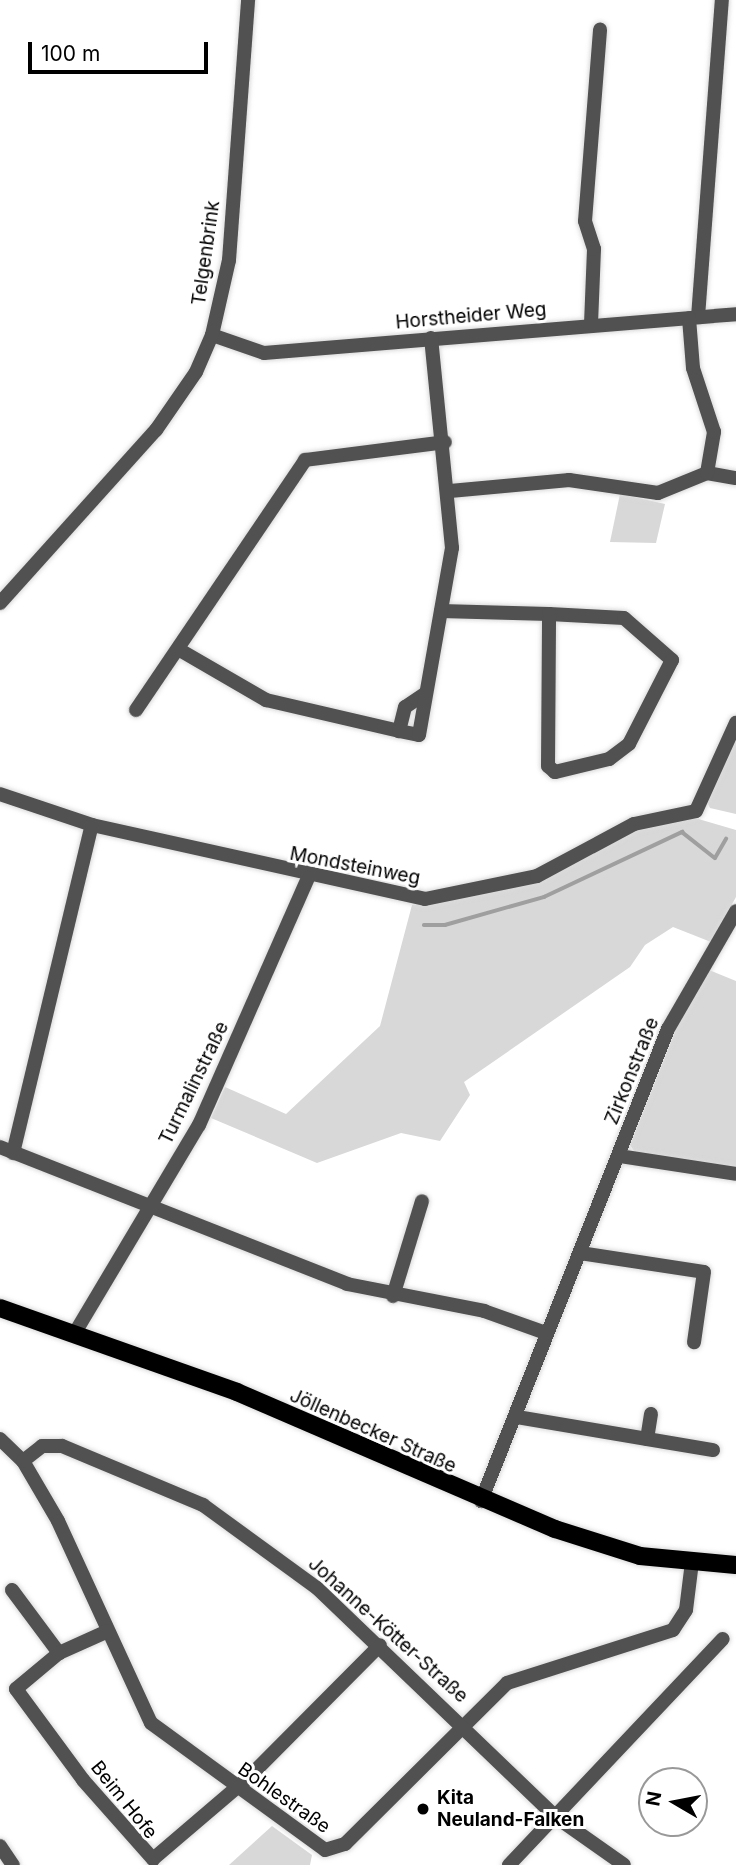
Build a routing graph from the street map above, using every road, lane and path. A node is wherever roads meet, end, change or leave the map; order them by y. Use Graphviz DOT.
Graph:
graph roads {
  1 [pos="248,0"];
  2 [pos="722,0"];
  3 [pos="600,30"];
  4 [pos="736,314"];
  5 [pos="693,317"];
  6 [pos="591,324"];
  7 [pos="212,335"];
  8 [pos="431,338"];
  9 [pos="445,442"];
  10 [pos="707,473"];
  11 [pos="736,478"];
  12 [pos="450,491"];
  13 [pos="0,603"];
  14 [pos="441,611"];
  15 [pos="549,614"];
  16 [pos="178,649"];
  17 [pos="426,693"];
  18 [pos="136,710"];
  19 [pos="736,723"];
  20 [pos="399,731"];
  21 [pos="0,794"];
  22 [pos="92,825"];
  23 [pos="308,878"];
  24 [pos="736,911"];
  25 [pos="7,1150"];
  26 [pos="619,1156"];
  27 [pos="736,1174"];
  28 [pos="422,1201"];
  29 [pos="148,1205"];
  30 [pos="580,1253"];
  31 [pos="393,1296"];
  32 [pos="0,1308"];
  33 [pos="76,1331"];
  34 [pos="546,1333"];
  35 [pos="694,1342"];
  36 [pos="651,1414"];
  37 [pos="516,1417"];
  38 [pos="0,1439"];
  39 [pos="647,1439"];
  40 [pos="713,1450"];
  41 [pos="23,1461"];
  42 [pos="481,1501"];
  43 [pos="692,1562"];
  44 [pos="736,1564"];
  45 [pos="12,1590"];
  46 [pos="108,1631"];
  47 [pos="723,1639"];
  48 [pos="380,1645"];
  49 [pos="59,1653"];
  50 [pos="461,1722"];
  51 [pos="236,1787"];
  52 [pos="556,1817"];
  53 [pos="0,1846"];
  54 [pos="13,1865"];
  55 [pos="509,1865"];
  56 [pos="624,1865"];
  1 -- 7 [label="street, Telgenbrink"];
  2 -- 5 [label="street"];
  3 -- 6 [label="street"];
  4 -- 5 [label="street, Horstheider Weg"];
  5 -- 6 [label="street, Horstheider Weg"];
  5 -- 10 [label="street"];
  6 -- 8 [label="street, Horstheider Weg"];
  7 -- 8 [label="street, Horstheider Weg"];
  7 -- 13 [label="street, Telgenbrink"];
  8 -- 9 [label="street"];
  9 -- 12 [label="street"];
  9 -- 16 [label="street"];
  10 -- 11 [label="street"];
  10 -- 12 [label="street"];
  12 -- 14 [label="street"];
  14 -- 15 [label="street"];
  14 -- 17 [label="street"];
  15 -- 15 [label="street"];
  16 -- 18 [label="street"];
  16 -- 20 [label="street"];
  17 -- 20 [label="street"];
  17 -- 20 [label="street"];
  19 -- 23 [label="street, Mondsteinweg"];
  21 -- 22 [label="street, Mondsteinweg"];
  22 -- 23 [label="street, Mondsteinweg"];
  22 -- 25 [label="street"];
  23 -- 29 [label="street, Turmalinstraße"];
  24 -- 26 [label="street, Zirkonstraße"];
  25 -- 29 [label="street"];
  26 -- 27 [label="street"];
  26 -- 30 [label="street, Zirkonstraße"];
  28 -- 31 [label="street"];
  29 -- 31 [label="street"];
  29 -- 33 [label="street, Turmalinstraße"];
  30 -- 34 [label="street, Zirkonstraße"];
  30 -- 35 [label="street"];
  31 -- 34 [label="street"];
  32 -- 33 [label="main road, Jöllenbecker Straße"];
  33 -- 42 [label="main road, Jöllenbecker Straße"];
  34 -- 37 [label="street, Zirkonstraße"];
  36 -- 39 [label="street"];
  37 -- 39 [label="street"];
  37 -- 42 [label="street, Zirkonstraße"];
  38 -- 41 [label="street, Bohlestraße"];
  39 -- 40 [label="street"];
  41 -- 46 [label="street, Bohlestraße"];
  41 -- 48 [label="street, Johanne-Kötter-Straße"];
  42 -- 43 [label="main road, Jöllenbecker Straße"];
  43 -- 44 [label="main road, Jöllenbecker Straße"];
  43 -- 50 [label="street, Bohlestraße"];
  45 -- 49 [label="street"];
  46 -- 49 [label="street, Beim Hofe"];
  46 -- 51 [label="street, Bohlestraße"];
  47 -- 52 [label="street"];
  48 -- 50 [label="street, Johanne-Kötter-Straße"];
  48 -- 51 [label="street, Beim Hofe"];
  49 -- 51 [label="street, Beim Hofe"];
  50 -- 51 [label="street, Bohlestraße"];
  50 -- 52 [label="street, Johanne-Kötter-Straße"];
  52 -- 55 [label="street"];
  52 -- 56 [label="street, Johanne-Kötter-Straße"];
  53 -- 54 [label="street"];
}
